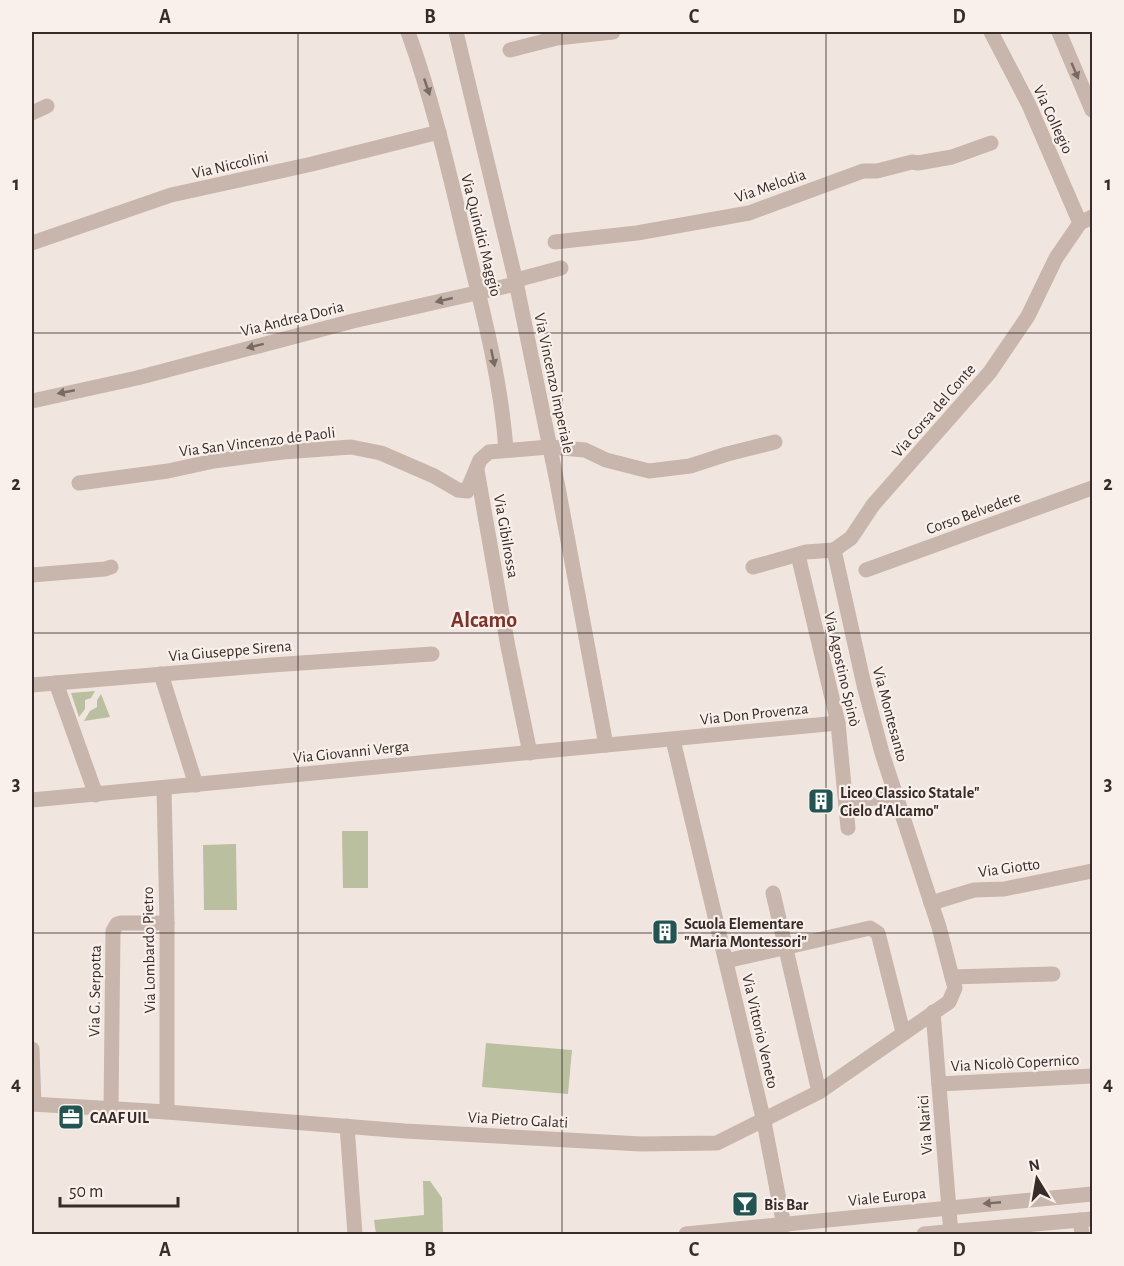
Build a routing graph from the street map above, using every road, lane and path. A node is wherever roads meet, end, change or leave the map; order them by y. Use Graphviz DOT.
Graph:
graph roads {
  1 [pos="408,32"];
  2 [pos="456,32"];
  3 [pos="613,32"];
  4 [pos="991,32"];
  5 [pos="1059,32"];
  6 [pos="563,35"];
  7 [pos="510,50"];
  8 [pos="47,106"];
  9 [pos="1092,110"];
  10 [pos="32,113"];
  11 [pos="439,132"];
  12 [pos="991,143"];
  13 [pos="1086,220"];
  14 [pos="555,242"];
  15 [pos="32,243"];
  16 [pos="561,268"];
  17 [pos="516,282"];
  18 [pos="478,292"];
  19 [pos="32,400"];
  20 [pos="775,442"];
  21 [pos="549,447"];
  22 [pos="506,450"];
  23 [pos="477,467"];
  24 [pos="79,483"];
  25 [pos="1092,488"];
  26 [pos="834,550"];
  27 [pos="798,555"];
  28 [pos="111,567"];
  29 [pos="753,567"];
  30 [pos="866,570"];
  31 [pos="32,575"];
  32 [pos="432,654"];
  33 [pos="161,674"];
  34 [pos="57,683"];
  35 [pos="32,685"];
  36 [pos="838,723"];
  37 [pos="674,740"];
  38 [pos="606,745"];
  39 [pos="530,753"];
  40 [pos="196,785"];
  41 [pos="164,788"];
  42 [pos="96,795"];
  43 [pos="895,796"];
  44 [pos="32,800"];
  45 [pos="846,801"];
  46 [pos="848,828"];
  47 [pos="1092,871"];
  48 [pos="773,893"];
  49 [pos="931,903"];
  50 [pos="167,923"];
  51 [pos="787,948"];
  52 [pos="726,961"];
  53 [pos="1053,974"];
  54 [pos="953,983"];
  55 [pos="933,1012"];
  56 [pos="903,1032"];
  57 [pos="32,1049"];
  58 [pos="1092,1076"];
  59 [pos="939,1084"];
  60 [pos="819,1092"];
  61 [pos="33,1104"];
  62 [pos="111,1109"];
  63 [pos="167,1112"];
  64 [pos="764,1122"];
  65 [pos="347,1126"];
  66 [pos="1092,1194"];
  67 [pos="948,1207"];
  68 [pos="1085,1224"];
  69 [pos="784,1226"];
  70 [pos="951,1233"];
  71 [pos="355,1234"];
  72 [pos="686,1234"];
  73 [pos="924,1234"];
  1 -- 11 [label="street, Via Quindici Maggio, one-way"];
  2 -- 17 [label="street, Via Vincenzo Imperiale"];
  3 -- 6 [label="street"];
  4 -- 13 [label="street, Via Collegio"];
  5 -- 9 [label="street, one-way"];
  6 -- 7 [label="street"];
  8 -- 10 [label="street"];
  11 -- 15 [label="street, Via Niccolini"];
  11 -- 18 [label="street, Via Quindici Maggio"];
  12 -- 14 [label="street, Via Melodia"];
  13 -- 26 [label="street, Via Corsa del Conte"];
  16 -- 17 [label="street, Via Andrea Doria"];
  17 -- 18 [label="street, Via Andrea Doria"];
  17 -- 21 [label="street, Via Vincenzo Imperiale"];
  18 -- 19 [label="street, Via Andrea Doria, one-way"];
  18 -- 22 [label="street, Via Quindici Maggio, one-way"];
  20 -- 21 [label="street"];
  21 -- 22 [label="street"];
  21 -- 38 [label="street, Via Vincenzo Imperiale"];
  22 -- 23 [label="street"];
  23 -- 24 [label="street, Via San Vincenzo de Paoli"];
  23 -- 39 [label="street, Via Gibilrossa"];
  25 -- 30 [label="street, Corso Belvedere"];
  26 -- 27 [label="street"];
  26 -- 43 [label="street, Via Montesanto"];
  27 -- 29 [label="street"];
  27 -- 36 [label="street, Via Agostino Spinò"];
  28 -- 31 [label="street"];
  32 -- 33 [label="street, Via Giuseppe Sirena"];
  33 -- 34 [label="street, Via Giuseppe Sirena"];
  33 -- 40 [label="street"];
  34 -- 35 [label="street, Via Giuseppe Sirena"];
  34 -- 42 [label="street"];
  36 -- 37 [label="street, Via Don Provenza"];
  36 -- 45 [label="street, Via Agostino Spinò"];
  37 -- 38 [label="street, Via Giovanni Verga"];
  37 -- 52 [label="street, Via Vittorio Veneto"];
  38 -- 39 [label="street, Via Giovanni Verga"];
  39 -- 40 [label="street, Via Giovanni Verga"];
  40 -- 41 [label="street, Via Giovanni Verga"];
  41 -- 42 [label="street, Via Giovanni Verga"];
  41 -- 50 [label="street, Via Lombardo Pietro"];
  42 -- 44 [label="street, Via Giovanni Verga"];
  43 -- 45 [label="street"];
  43 -- 49 [label="street, Via Montesanto"];
  45 -- 46 [label="street, Via Agostino Spinò"];
  47 -- 49 [label="street, Via Giotto"];
  48 -- 51 [label="street"];
  49 -- 54 [label="street, Via Montesanto"];
  50 -- 62 [label="street, Via G. Serpotta"];
  50 -- 63 [label="street, Via Lombardo Pietro"];
  51 -- 52 [label="street"];
  51 -- 56 [label="street"];
  51 -- 60 [label="street"];
  52 -- 64 [label="street, Via Vittorio Veneto"];
  53 -- 54 [label="street"];
  54 -- 55 [label="street, Via Pietro Galati"];
  55 -- 56 [label="street, Via Pietro Galati"];
  55 -- 59 [label="street, Via Narici"];
  56 -- 60 [label="street, Via Pietro Galati"];
  57 -- 61 [label="street"];
  58 -- 59 [label="street, Via Nicolò Copernico"];
  59 -- 67 [label="street, Via Narici"];
  60 -- 64 [label="street, Via Pietro Galati"];
  61 -- 62 [label="street, Via Pietro Galati"];
  62 -- 63 [label="street, Via Pietro Galati"];
  63 -- 65 [label="street, Via Pietro Galati"];
  64 -- 65 [label="street, Via Pietro Galati"];
  64 -- 69 [label="street, Via Vittorio Veneto"];
  65 -- 71 [label="street"];
  66 -- 67 [label="street, Viale Europa, one-way"];
  67 -- 69 [label="street, Viale Europa"];
  67 -- 70 [label="street, Via Narici"];
  68 -- 70 [label="street"];
  69 -- 72 [label="street, Viale Europa"];
  70 -- 73 [label="street"];
}
